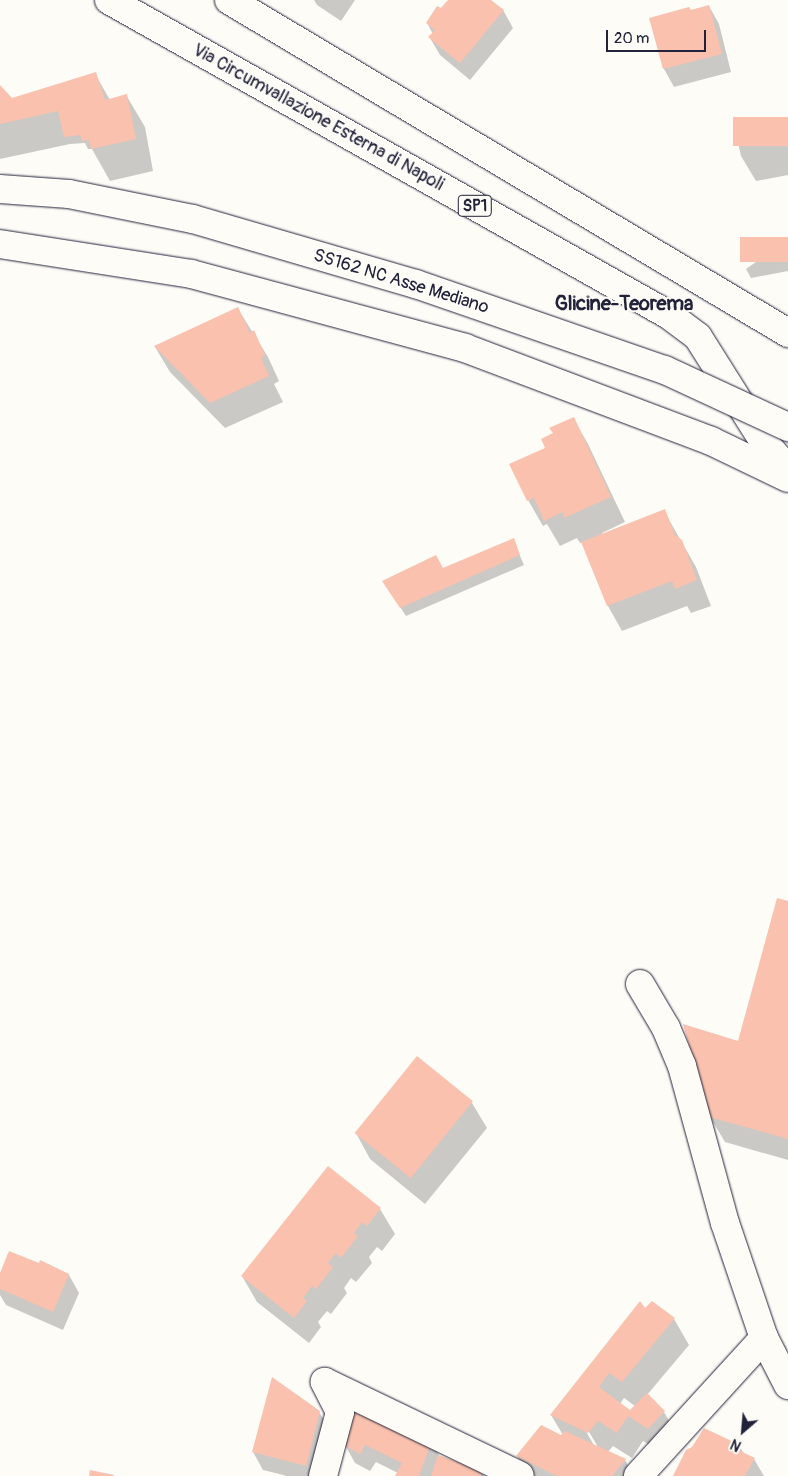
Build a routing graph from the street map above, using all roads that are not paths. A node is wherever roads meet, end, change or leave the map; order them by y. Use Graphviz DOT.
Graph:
graph roads {
  1 [pos="109,0"];
  2 [pos="229,0"];
  3 [pos="0,189"];
  4 [pos="0,244"];
  5 [pos="788,333"];
  6 [pos="788,427"];
  7 [pos="788,470"];
  8 [pos="788,478"];
  9 [pos="640,984"];
  10 [pos="764,1338"];
  11 [pos="788,1385"];
  12 [pos="323,1476"];
  13 [pos="520,1476"];
  14 [pos="638,1476"];
  1 -- 7 [label="main road, Via Circumvallazione Esterna di Napoli / SP1"];
  2 -- 5 [label="main road"];
  3 -- 6 [label="main road, SS162 NC Asse Mediano, bridge"];
  4 -- 8 [label="main road"];
  9 -- 10 [label="main road"];
  10 -- 11 [label="main road"];
  10 -- 14 [label="main road"];
  12 -- 13 [label="main road"];
}
